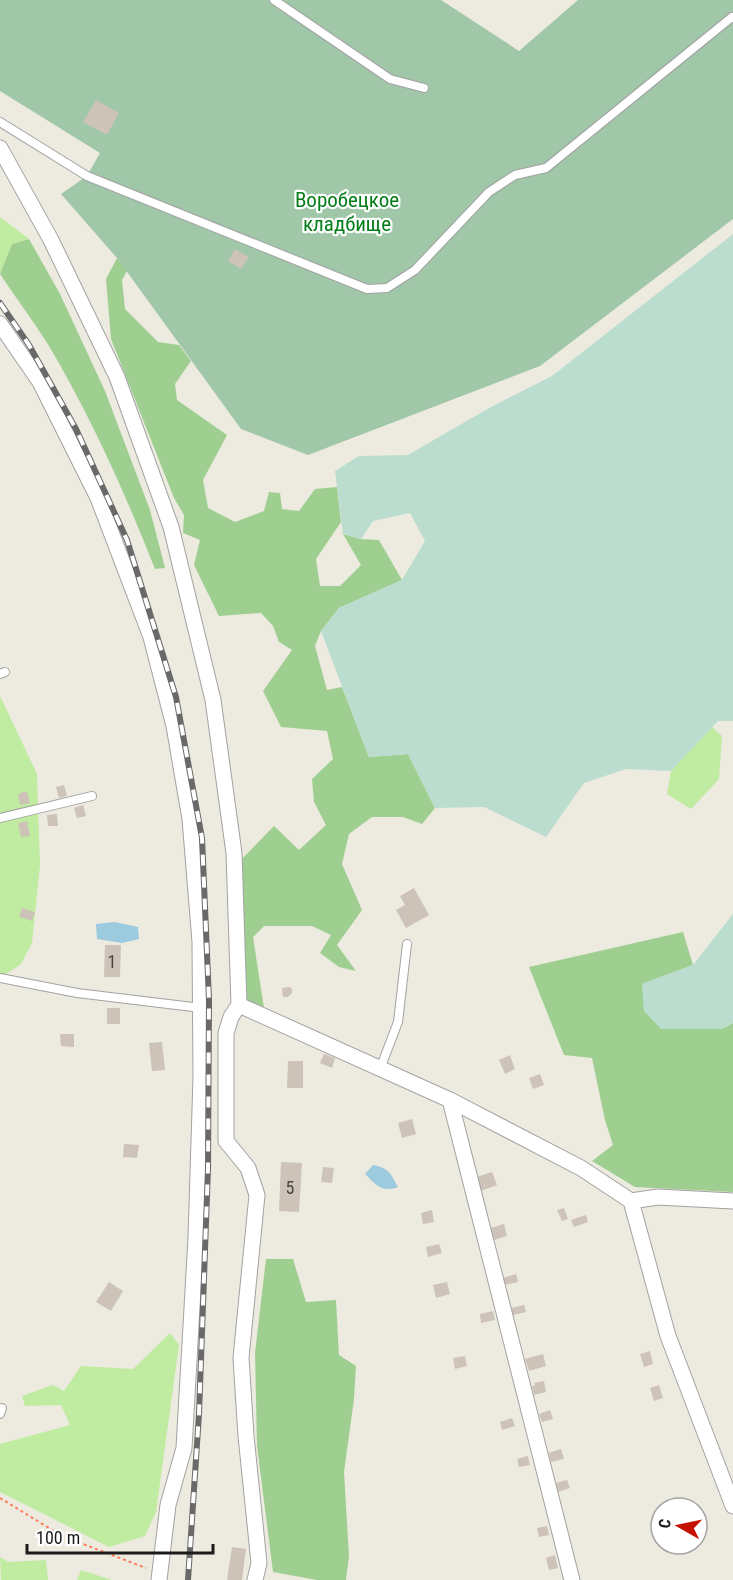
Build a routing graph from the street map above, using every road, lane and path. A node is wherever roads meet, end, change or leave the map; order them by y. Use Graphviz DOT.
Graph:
graph roads {
  1 [pos="274,0"];
  2 [pos="733,18"];
  3 [pos="424,88"];
  4 [pos="0,122"];
  5 [pos="0,148"];
  6 [pos="0,324"];
  7 [pos="93,796"];
  8 [pos="0,818"];
  9 [pos="407,944"];
  10 [pos="0,978"];
  11 [pos="239,1005"];
  12 [pos="193,1007"];
  13 [pos="380,1069"];
  14 [pos="450,1100"];
  15 [pos="631,1201"];
  16 [pos="733,1201"];
  17 [pos="0,1498"];
  18 [pos="733,1506"];
  19 [pos="160,1577"];
  20 [pos="255,1580"];
  21 [pos="572,1580"];
  1 -- 3 [label="lane"];
  2 -- 4 [label="lane"];
  5 -- 11 [label="street"];
  6 -- 19 [label="street"];
  7 -- 8 [label="lane"];
  9 -- 13 [label="lane"];
  10 -- 12 [label="lane"];
  11 -- 13 [label="street"];
  11 -- 20 [label="street"];
  13 -- 14 [label="street"];
  14 -- 15 [label="street"];
  14 -- 21 [label="street"];
  15 -- 16 [label="street"];
  15 -- 18 [label="street"];
  17 -- 19 [label="path"];
}
